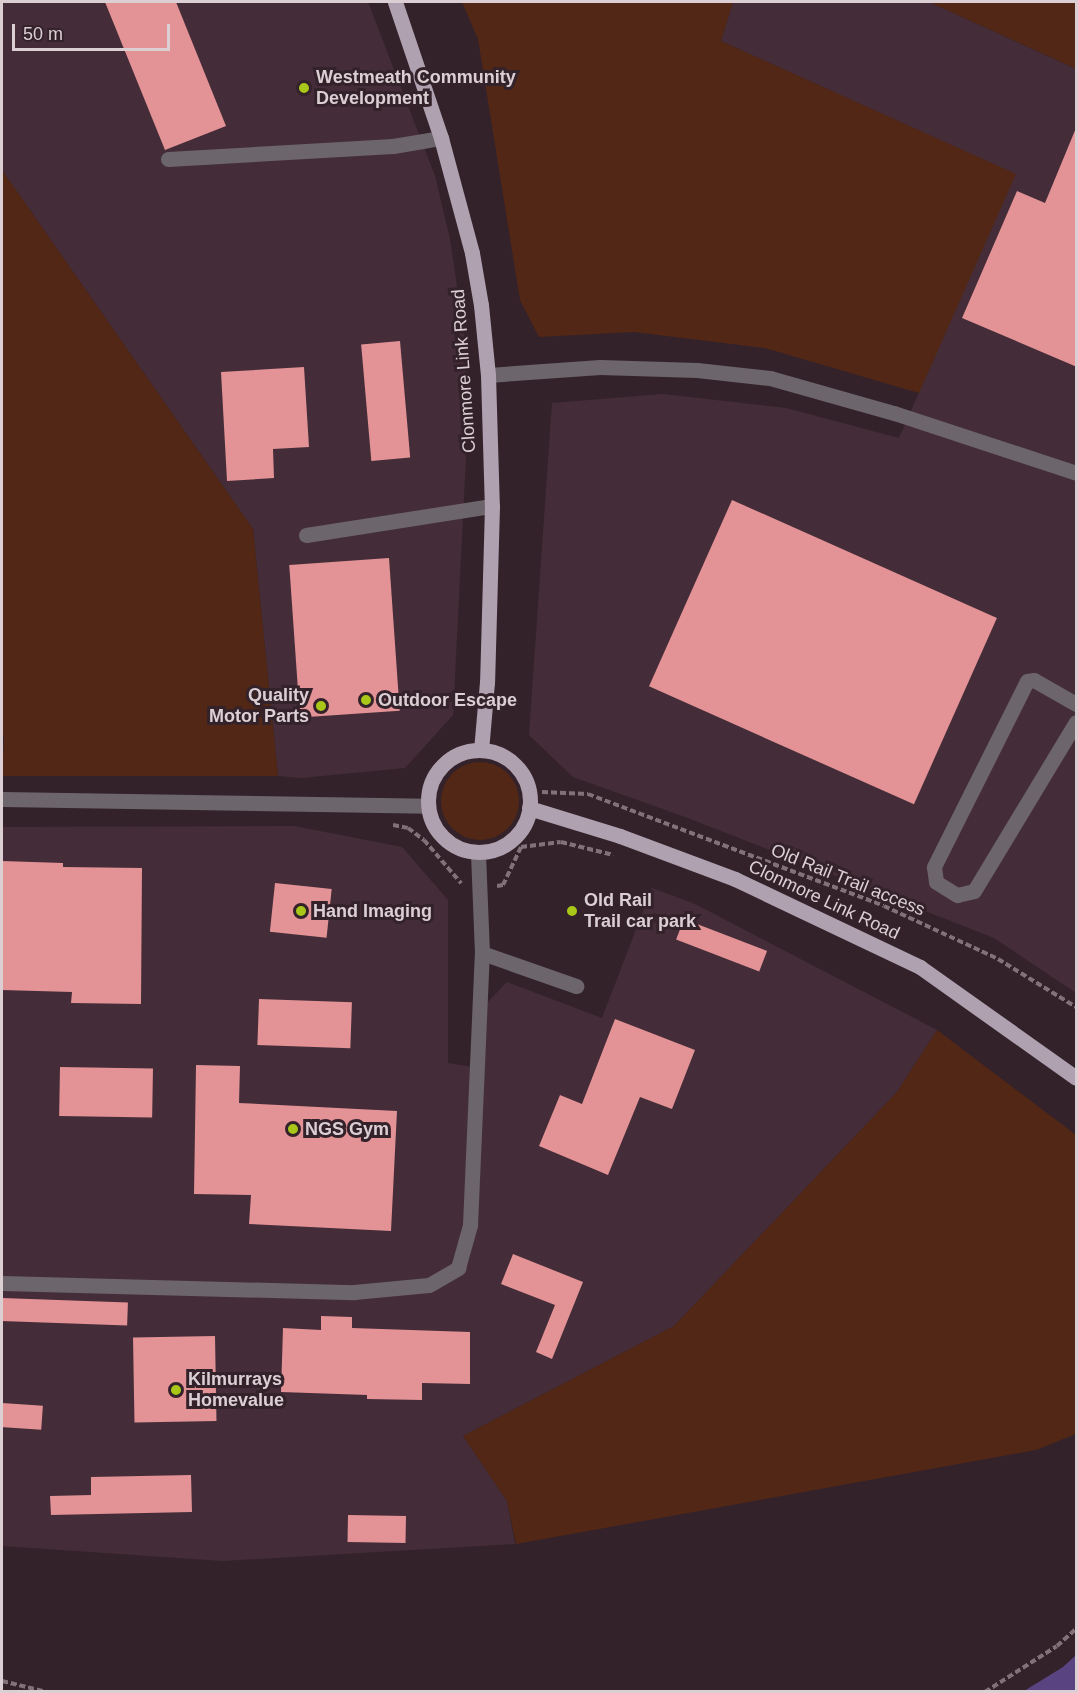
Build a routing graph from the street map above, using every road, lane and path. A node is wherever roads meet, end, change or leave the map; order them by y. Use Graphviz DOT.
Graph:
graph roads {
  1 [pos="394,2"];
  2 [pos="441,138"];
  3 [pos="168,159"];
  4 [pos="488,375"];
  5 [pos="1077,473"];
  6 [pos="492,506"];
  7 [pos="306,535"];
  8 [pos="1077,704"];
  9 [pos="1077,722"];
  10 [pos="481,750"];
  11 [pos="529,792"];
  12 [pos="2,799"];
  13 [pos="428,806"];
  14 [pos="530,808"];
  15 [pos="561,842"];
  16 [pos="478,852"];
  17 [pos="616,855"];
  18 [pos="482,953"];
  19 [pos="576,986"];
  20 [pos="1077,1007"];
  21 [pos="1077,1078"];
  22 [pos="2,1283"];
  23 [pos="1077,1629"];
  24 [pos="2,1681"];
  25 [pos="47,1692"];
  26 [pos="985,1692"];
  1 -- 2 [label="main road, Clonmore Link Road"];
  2 -- 3 [label="street"];
  2 -- 4 [label="main road, Clonmore Link Road"];
  4 -- 5 [label="street"];
  4 -- 6 [label="main road, Clonmore Link Road"];
  6 -- 7 [label="street"];
  6 -- 10 [label="main road, Clonmore Link Road"];
  8 -- 9 [label="street"];
  10 -- 11 [label="main road"];
  10 -- 13 [label="main road"];
  11 -- 14 [label="main road"];
  11 -- 20 [label="path, Old Rail Trail access"];
  12 -- 13 [label="street"];
  13 -- 16 [label="main road"];
  14 -- 16 [label="main road"];
  14 -- 21 [label="main road, Clonmore Link Road"];
  15 -- 17 [label="path"];
  16 -- 18 [label="street"];
  18 -- 19 [label="street"];
  18 -- 22 [label="street"];
  23 -- 26 [label="path"];
  24 -- 25 [label="path"];
}
